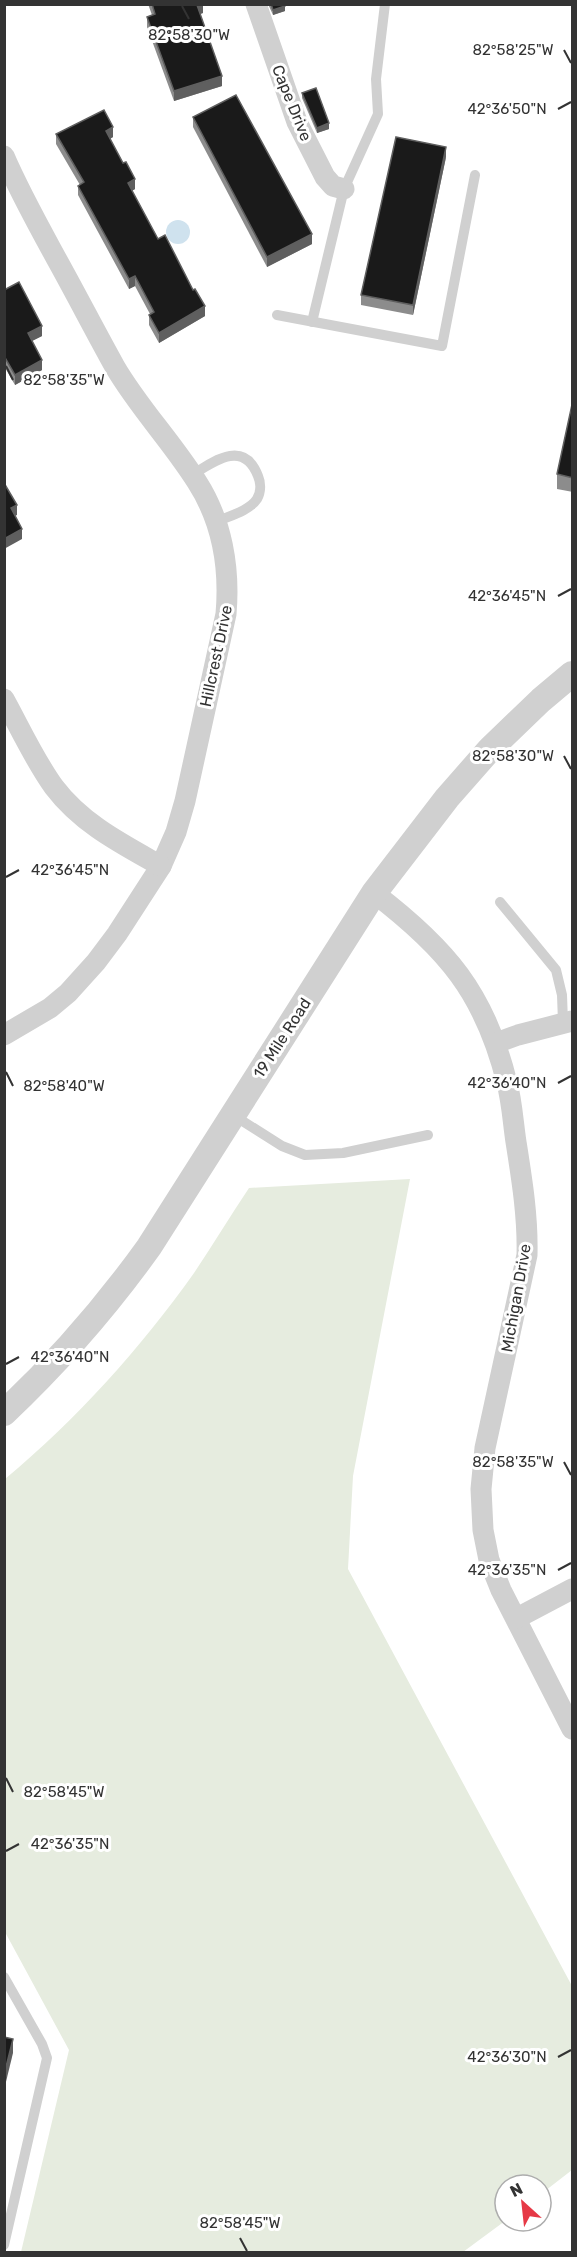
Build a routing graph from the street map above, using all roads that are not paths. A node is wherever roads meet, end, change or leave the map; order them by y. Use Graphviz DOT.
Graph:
graph roads {
  1 [pos="256,4"];
  2 [pos="385,4"];
  3 [pos="4,156"];
  4 [pos="475,175"];
  5 [pos="344,189"];
  6 [pos="277,315"];
  7 [pos="312,322"];
  8 [pos="192,475"];
  9 [pos="216,522"];
  10 [pos="573,674"];
  11 [pos="4,699"];
  12 [pos="161,866"];
  13 [pos="374,893"];
  14 [pos="500,902"];
  15 [pos="568,1021"];
  16 [pos="4,1035"];
  17 [pos="496,1043"];
  18 [pos="233,1115"];
  19 [pos="428,1135"];
  20 [pos="4,1413"];
  21 [pos="573,1588"];
  22 [pos="517,1618"];
  23 [pos="573,1729"];
  24 [pos="4,1977"];
  25 [pos="4,2245"];
  1 -- 5 [label="street, Cape Drive"];
  2 -- 5 [label="lane"];
  3 -- 8 [label="street, Hillcrest Drive"];
  4 -- 7 [label="lane"];
  5 -- 7 [label="lane"];
  6 -- 7 [label="lane"];
  8 -- 9 [label="street, Hillcrest Drive"];
  8 -- 9 [label="lane"];
  9 -- 12 [label="street, Hillcrest Drive"];
  10 -- 13 [label="street, 19 Mile Road"];
  11 -- 12 [label="street"];
  12 -- 16 [label="street, Hillcrest Drive"];
  13 -- 17 [label="street, Michigan Drive"];
  13 -- 18 [label="street, 19 Mile Road"];
  14 -- 15 [label="lane"];
  15 -- 17 [label="street"];
  17 -- 22 [label="street, Michigan Drive"];
  18 -- 19 [label="lane"];
  18 -- 20 [label="street, 19 Mile Road"];
  21 -- 22 [label="street"];
  22 -- 23 [label="street, Michigan Drive"];
  24 -- 25 [label="lane"];
}
